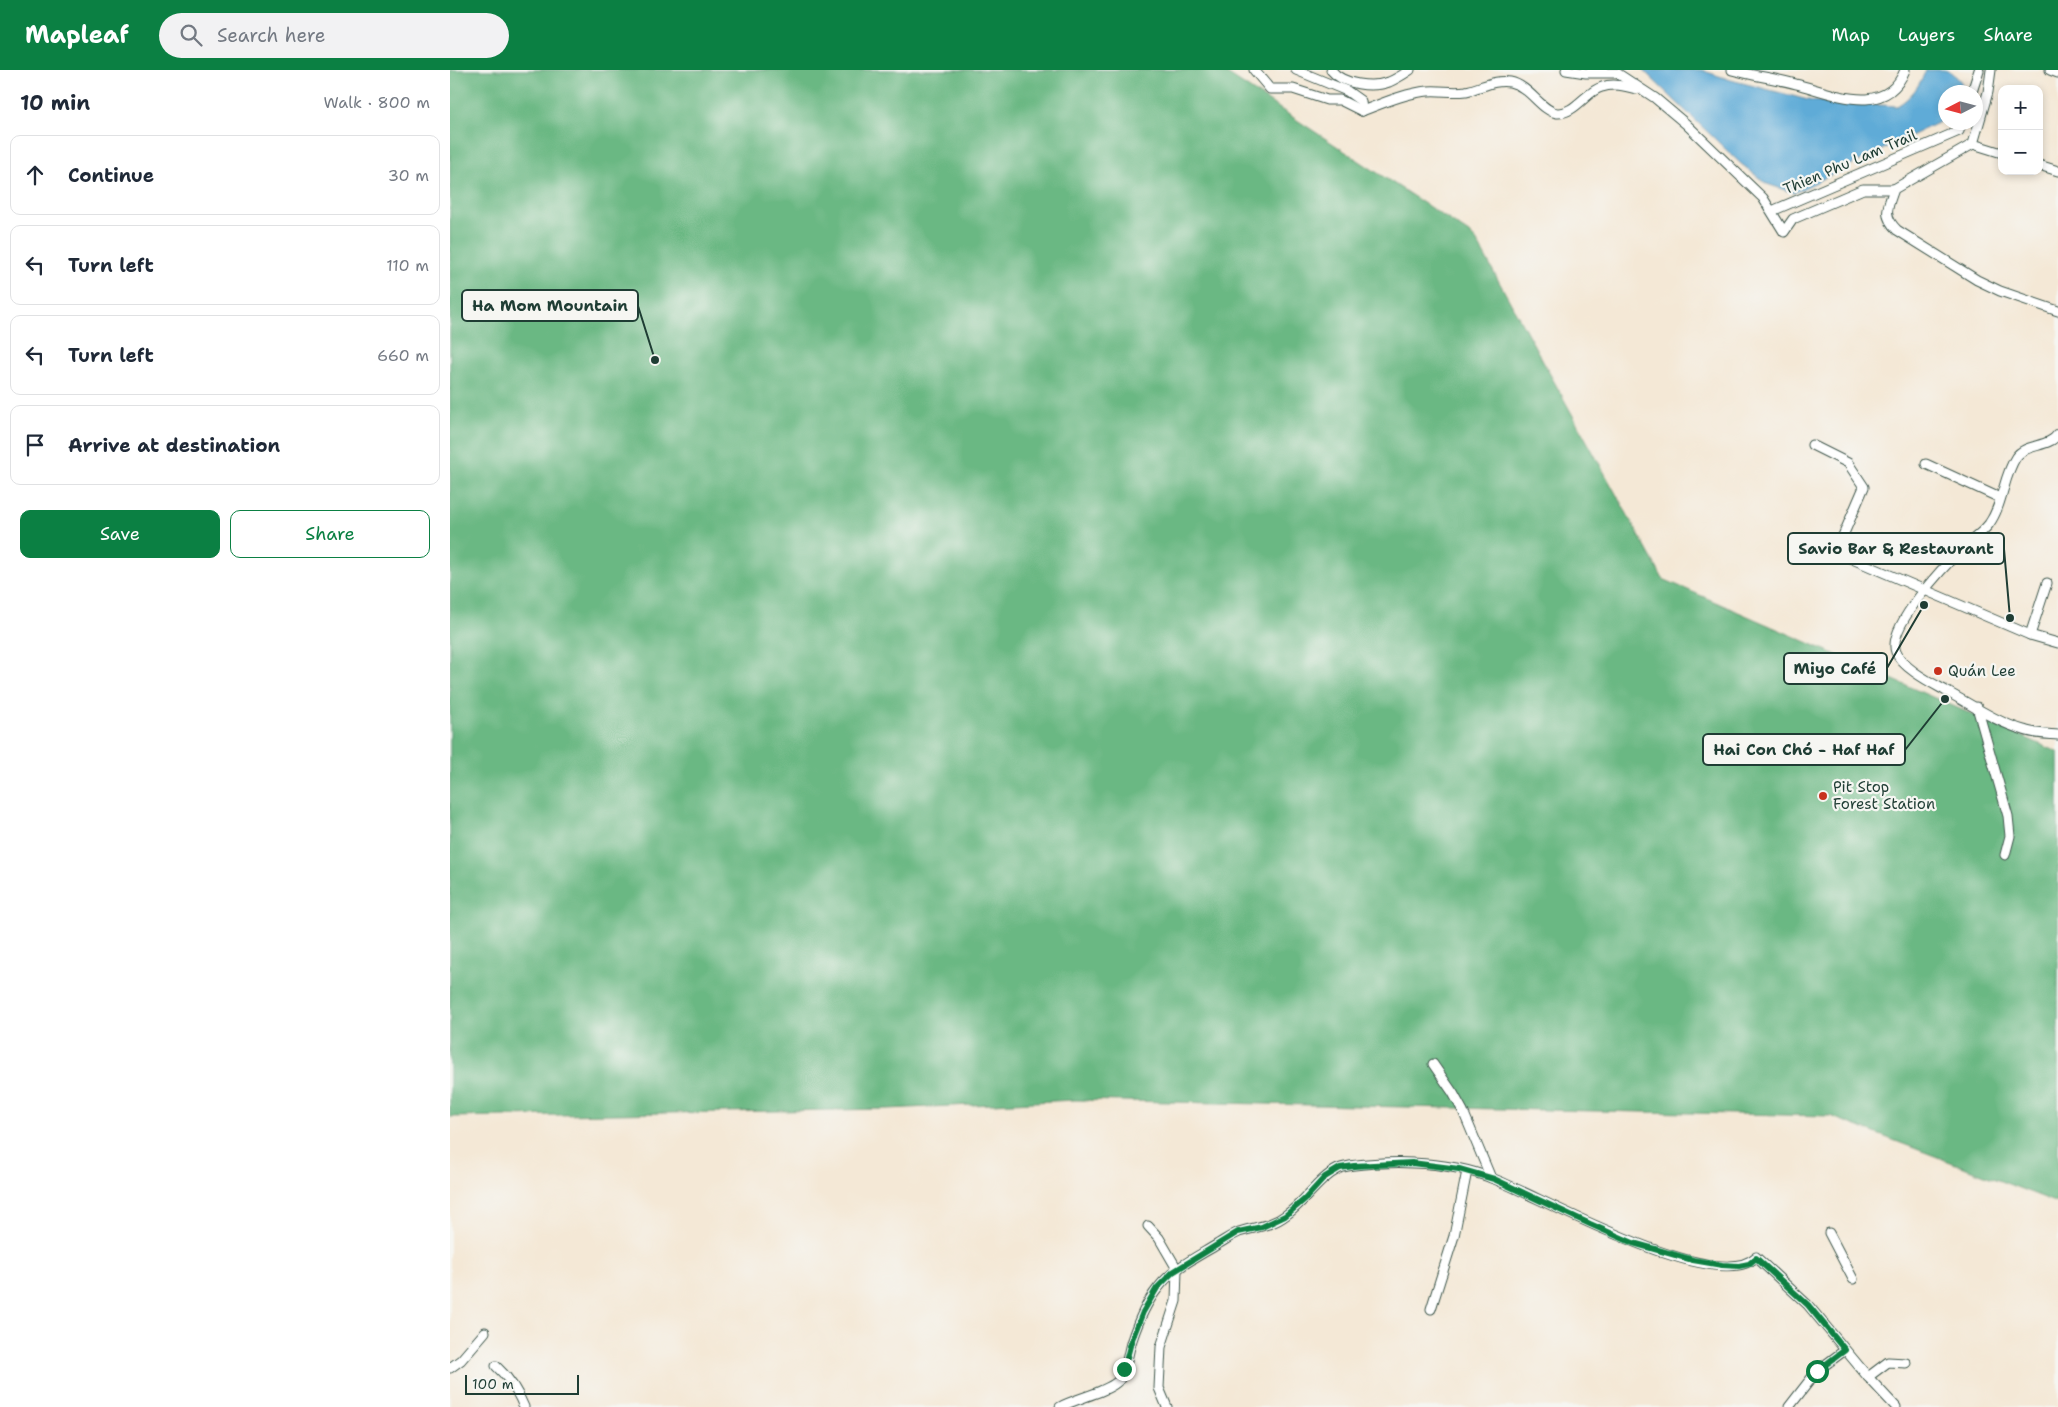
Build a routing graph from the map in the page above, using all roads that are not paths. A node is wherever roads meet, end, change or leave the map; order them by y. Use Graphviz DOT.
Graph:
graph roads {
  1 [pos="1254,70"];
  2 [pos="1296,70"];
  3 [pos="1330,70"];
  4 [pos="1410,70"];
  5 [pos="1566,70"];
  6 [pos="1732,70"];
  7 [pos="1905,70"];
  8 [pos="1979,70"];
  9 [pos="1991,70"];
  10 [pos="2050,70"];
  11 [pos="1616,72"];
  12 [pos="2058,73"];
  13 [pos="1974,85"];
  14 [pos="1643,91"];
  15 [pos="1362,111"];
  16 [pos="1959,130"];
  17 [pos="1973,144"];
  18 [pos="1998,152"];
  19 [pos="2043,166"];
  20 [pos="2058,171"];
  21 [pos="1894,188"];
  22 [pos="1772,211"];
  23 [pos="2058,311"];
  24 [pos="2058,434"];
  25 [pos="1812,445"];
  26 [pos="1926,464"];
  27 [pos="2000,498"];
  28 [pos="2047,583"];
  29 [pos="1924,589"];
  30 [pos="2030,635"];
  31 [pos="2058,643"];
  32 [pos="1977,707"];
  33 [pos="2058,734"];
  34 [pos="2005,855"];
  35 [pos="1433,1064"];
  36 [pos="1467,1171"];
  37 [pos="1491,1178"];
  38 [pos="1148,1226"];
  39 [pos="1829,1233"];
  40 [pos="1177,1269"];
  41 [pos="1853,1279"];
  42 [pos="1431,1309"];
  43 [pos="485,1332"];
  44 [pos="1845,1350"];
  45 [pos="1906,1363"];
  46 [pos="496,1366"];
  47 [pos="450,1368"];
  48 [pos="1868,1377"];
  49 [pos="1066,1406"];
  50 [pos="524,1407"];
  51 [pos="1167,1407"];
  52 [pos="1789,1407"];
  53 [pos="1896,1407"];
  1 -- 15 [label="street"];
  2 -- 15 [label="street"];
  3 -- 4 [label="street"];
  5 -- 11 [label="street"];
  6 -- 7 [label="street"];
  8 -- 13 [label="street"];
  9 -- 17 [label="street"];
  10 -- 12 [label="street"];
  11 -- 14 [label="street"];
  14 -- 15 [label="street"];
  14 -- 22 [label="street"];
  16 -- 22 [label="street, Thien Phu Lam Trail"];
  17 -- 18 [label="street"];
  17 -- 21 [label="street"];
  19 -- 20 [label="street"];
  21 -- 22 [label="street"];
  21 -- 23 [label="street"];
  24 -- 27 [label="street"];
  25 -- 29 [label="street"];
  26 -- 27 [label="street"];
  27 -- 29 [label="street"];
  28 -- 30 [label="street"];
  29 -- 30 [label="street"];
  29 -- 32 [label="street"];
  30 -- 31 [label="street"];
  32 -- 33 [label="street"];
  32 -- 34 [label="street"];
  35 -- 37 [label="street"];
  36 -- 37 [label="street"];
  36 -- 40 [label="street"];
  36 -- 42 [label="street"];
  37 -- 44 [label="street"];
  38 -- 40 [label="street"];
  39 -- 41 [label="street"];
  40 -- 49 [label="street"];
  40 -- 51 [label="street"];
  43 -- 47 [label="street"];
  44 -- 48 [label="street"];
  44 -- 52 [label="street"];
  45 -- 48 [label="street"];
  46 -- 50 [label="street"];
  48 -- 53 [label="street"];
}
